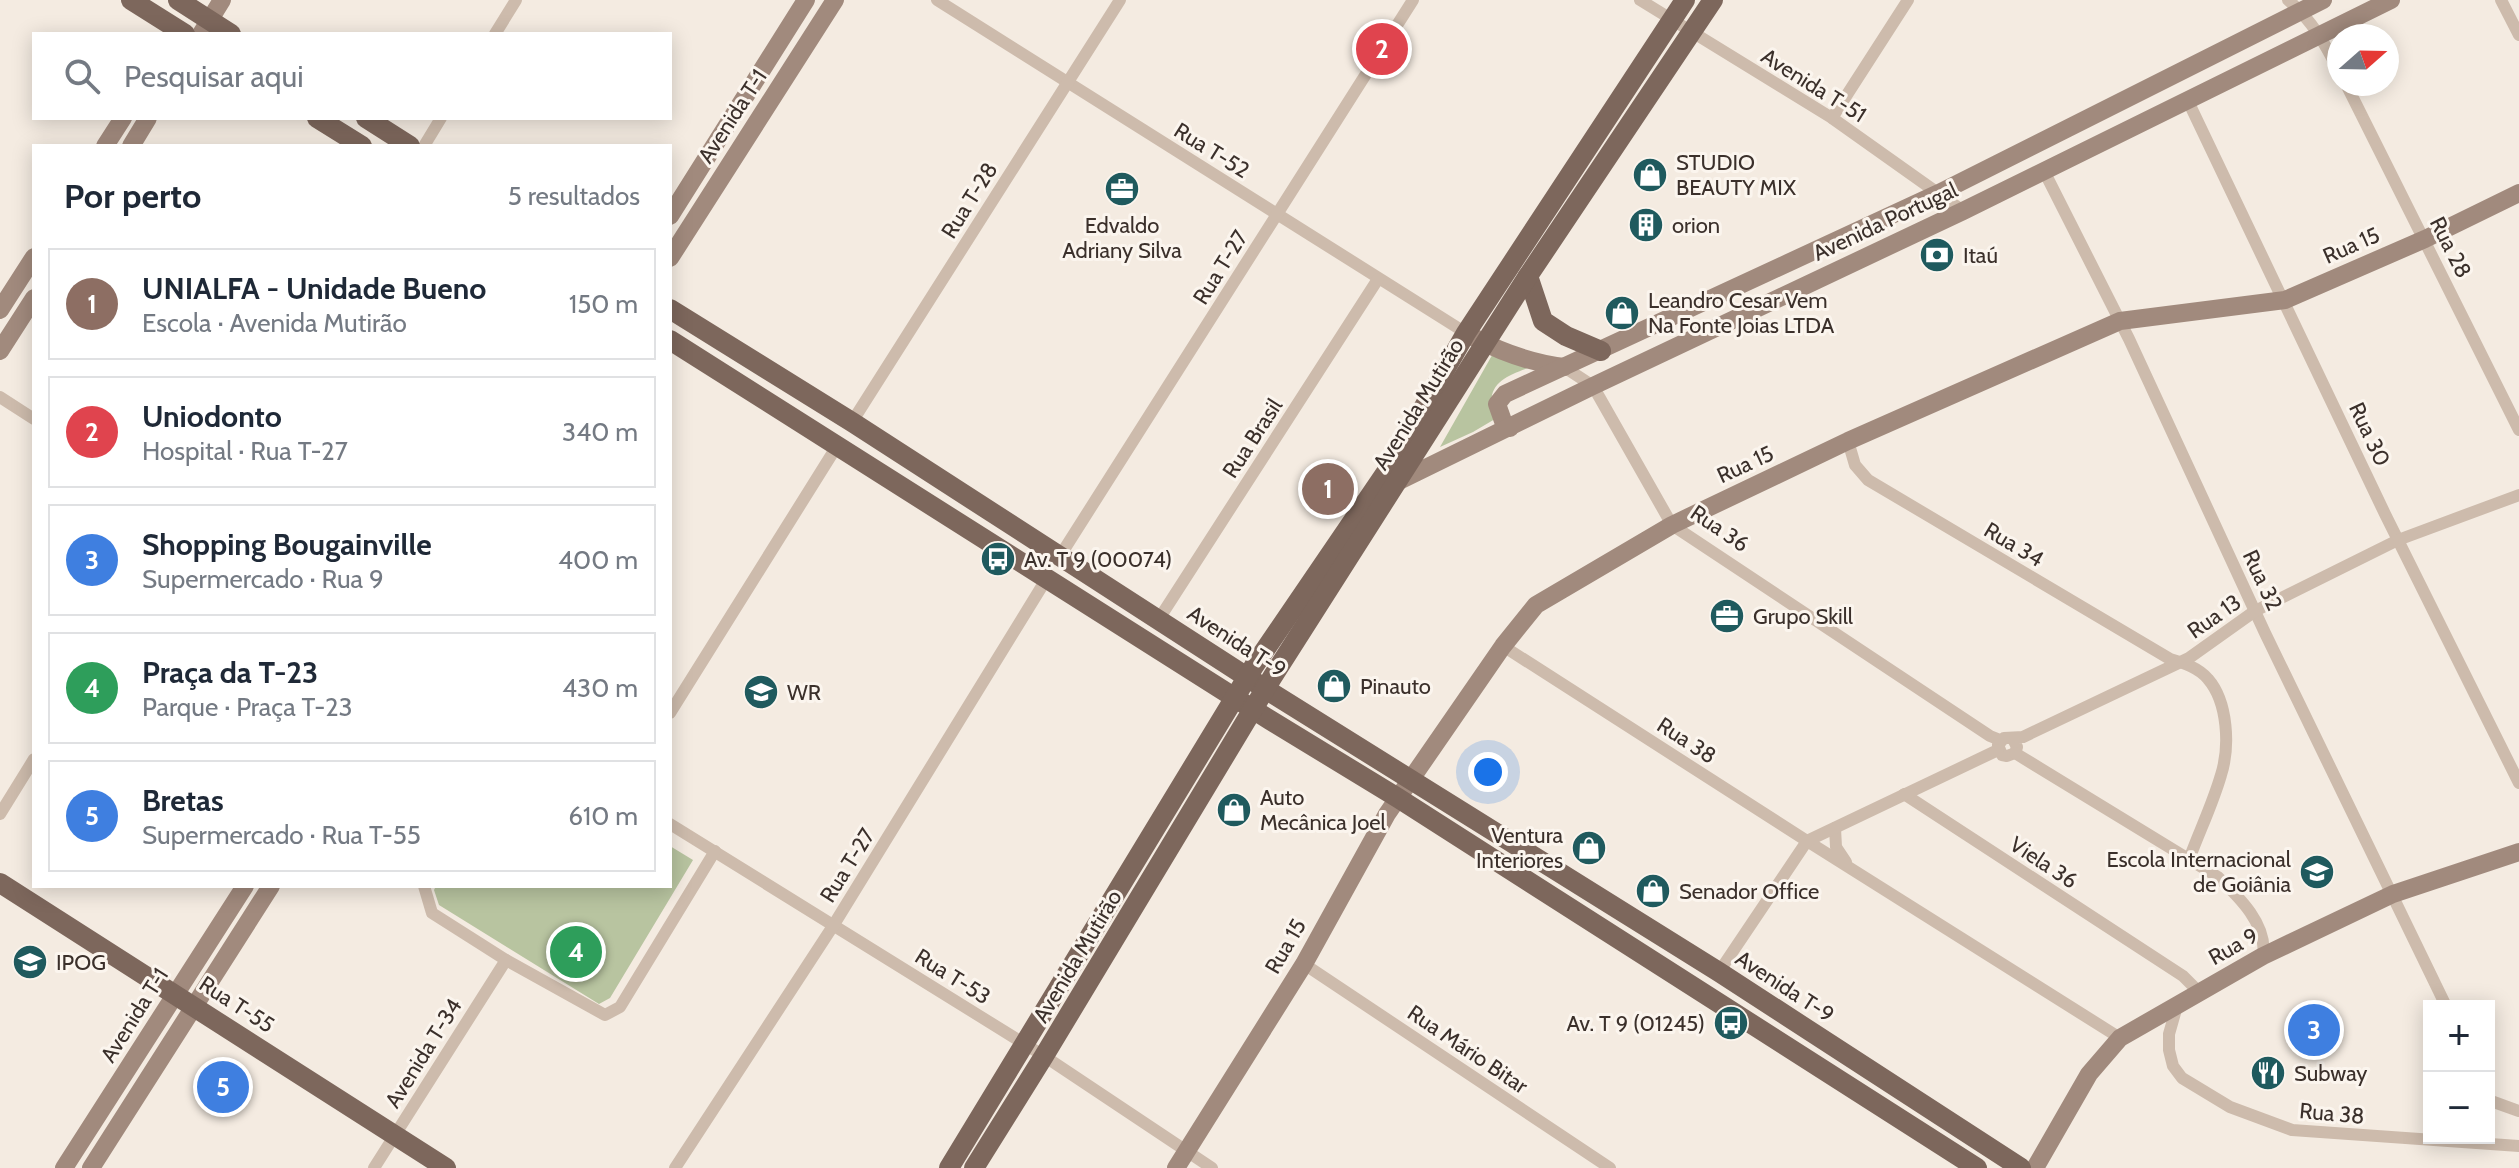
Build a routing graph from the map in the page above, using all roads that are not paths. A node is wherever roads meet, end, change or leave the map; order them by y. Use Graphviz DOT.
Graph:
graph roads {
  1 [pos="131,0"];
  2 [pos="222,0"];
  3 [pos="516,0"];
  4 [pos="806,0"];
  5 [pos="835,0"];
  6 [pos="937,0"];
  7 [pos="1120,0"];
  8 [pos="1413,0"];
  9 [pos="1640,0"];
  10 [pos="1685,0"];
  11 [pos="1713,0"];
  12 [pos="2323,0"];
  13 [pos="2391,0"];
  14 [pos="2501,0"];
  15 [pos="1908,1"];
  16 [pos="2295,5"];
  17 [pos="196,13"];
  18 [pos="1672,21"];
  19 [pos="179,32"];
  20 [pos="181,32"];
  21 [pos="228,32"];
  22 [pos="496,32"];
  23 [pos="1692,33"];
  24 [pos="2519,35"];
  25 [pos="2321,36"];
  26 [pos="2327,48"];
  27 [pos="1067,82"];
  28 [pos="2352,96"];
  29 [pos="2188,101"];
  30 [pos="1832,118"];
  31 [pos="122,120"];
  32 [pos="147,120"];
  33 [pos="320,120"];
  34 [pos="369,120"];
  35 [pos="440,120"];
  36 [pos="106,144"];
  37 [pos="132,144"];
  38 [pos="359,144"];
  39 [pos="407,144"];
  40 [pos="425,144"];
  41 [pos="2044,171"];
  42 [pos="1939,193"];
  43 [pos="2519,193"];
  44 [pos="1963,211"];
  45 [pos="672,213"];
  46 [pos="1277,215"];
  47 [pos="2425,239"];
  48 [pos="672,255"];
  49 [pos="32,260"];
  50 [pos="1528,276"];
  51 [pos="1378,279"];
  52 [pos="2285,300"];
  53 [pos="32,301"];
  54 [pos="0,310"];
  55 [pos="672,310"];
  56 [pos="2120,321"];
  57 [pos="1466,333"];
  58 [pos="672,341"];
  59 [pos="1484,343"];
  60 [pos="0,351"];
  61 [pos="1601,351"];
  62 [pos="1564,367"];
  63 [pos="1593,386"];
  64 [pos="0,397"];
  65 [pos="32,418"];
  66 [pos="852,422"];
  67 [pos="1510,428"];
  68 [pos="2519,430"];
  69 [pos="1848,441"];
  70 [pos="837,446"];
  71 [pos="1397,482"];
  72 [pos="2519,495"];
  73 [pos="1672,525"];
  74 [pos="2398,540"];
  75 [pos="1060,556"];
  76 [pos="1047,578"];
  77 [pos="2255,611"];
  78 [pos="1159,619"];
  79 [pos="1503,646"];
  80 [pos="2187,662"];
  81 [pos="1248,676"];
  82 [pos="1267,690"];
  83 [pos="1236,697"];
  84 [pos="672,710"];
  85 [pos="1255,711"];
  86 [pos="2005,746"];
  87 [pos="32,762"];
  88 [pos="1412,778"];
  89 [pos="2519,783"];
  90 [pos="1904,794"];
  91 [pos="1398,798"];
  92 [pos="0,814"];
  93 [pos="672,825"];
  94 [pos="1835,828"];
  95 [pos="1807,841"];
  96 [pos="715,851"];
  97 [pos="2519,852"];
  98 [pos="2190,857"];
  99 [pos="1850,868"];
  100 [pos="0,883"];
  101 [pos="244,888"];
  102 [pos="270,888"];
  103 [pos="425,888"];
  104 [pos="2393,894"];
  105 [pos="833,926"];
  106 [pos="2263,956"];
  107 [pos="506,960"];
  108 [pos="1304,964"];
  109 [pos="1719,972"];
  110 [pos="2199,992"];
  111 [pos="177,994"];
  112 [pos="2443,1000"];
  113 [pos="195,1005"];
  114 [pos="2177,1006"];
  115 [pos="2120,1038"];
  116 [pos="1025,1044"];
  117 [pos="1044,1056"];
  118 [pos="2495,1104"];
  119 [pos="2519,1111"];
  120 [pos="395,1134"];
  121 [pos="2423,1137"];
  122 [pos="2495,1143"];
  123 [pos="2519,1146"];
  124 [pos="1180,1160"];
  125 [pos="1969,1165"];
  126 [pos="64,1168"];
  127 [pos="91,1168"];
  128 [pos="374,1168"];
  129 [pos="446,1168"];
  130 [pos="675,1168"];
  131 [pos="949,1168"];
  132 [pos="974,1168"];
  133 [pos="1212,1168"];
  134 [pos="1610,1168"];
  135 [pos="2021,1168"];
  136 [pos="2035,1168"];
  1 -- 19 [label="main road"];
  2 -- 17 [label="main road"];
  3 -- 22 [label="street"];
  4 -- 45 [label="main road, Avenida T-1"];
  5 -- 48 [label="main road, Avenida T-1"];
  6 -- 27 [label="street, Rua T-52"];
  7 -- 27 [label="street, Rua T-28"];
  8 -- 46 [label="street, Rua T-27"];
  9 -- 18 [label="street, Avenida T-51"];
  10 -- 18 [label="main road, Avenida Mutirão"];
  11 -- 23 [label="main road, Avenida Mutirão"];
  12 -- 16 [label="main road, Avenida Portugal"];
  13 -- 25 [label="main road, Avenida Portugal"];
  14 -- 24 [label="street"];
  15 -- 30 [label="street"];
  16 -- 25 [label="street"];
  16 -- 42 [label="main road, Avenida Portugal"];
  17 -- 20 [label="main road"];
  17 -- 21 [label="main road"];
  18 -- 23 [label="street, Avenida T-51"];
  18 -- 57 [label="main road, Avenida Mutirão"];
  23 -- 30 [label="street, Avenida T-51"];
  23 -- 50 [label="main road, Avenida Mutirão"];
  25 -- 26 [label="street"];
  25 -- 29 [label="main road, Avenida Portugal"];
  27 -- 46 [label="street, Rua T-52"];
  27 -- 66 [label="street, Rua T-28"];
  28 -- 47 [label="street, Rua 28"];
  29 -- 41 [label="main road, Avenida Portugal"];
  29 -- 52 [label="street, Rua 30"];
  30 -- 42 [label="street, Avenida T-51"];
  31 -- 36 [label="main road"];
  32 -- 37 [label="main road"];
  33 -- 38 [label="main road"];
  34 -- 39 [label="main road"];
  35 -- 40 [label="street"];
  41 -- 44 [label="main road, Avenida Portugal"];
  41 -- 56 [label="street, Rua 32"];
  42 -- 44 [label="street, Avenida T-51"];
  42 -- 61 [label="main road, Avenida Portugal"];
  43 -- 47 [label="main road, Rua 15"];
  44 -- 63 [label="main road, Avenida Portugal"];
  46 -- 51 [label="street, Rua T-52"];
  46 -- 75 [label="street, Rua T-27"];
  47 -- 52 [label="main road, Rua 15"];
  47 -- 68 [label="street, Rua 28"];
  49 -- 54 [label="main road"];
  50 -- 59 [label="main road, Avenida Mutirão"];
  50 -- 61 [label="main road"];
  51 -- 57 [label="street, Rua T-52"];
  51 -- 78 [label="street, Rua Brasil"];
  52 -- 56 [label="main road, Rua 15"];
  52 -- 74 [label="street, Rua 30"];
  53 -- 60 [label="main road"];
  55 -- 66 [label="main road, Avenida T-9"];
  56 -- 69 [label="main road, Rua 15"];
  56 -- 77 [label="street, Rua 32"];
  57 -- 59 [label="main road, Rua 36"];
  57 -- 81 [label="main road, Avenida Mutirão"];
  58 -- 70 [label="main road"];
  59 -- 62 [label="main road, Rua 36"];
  59 -- 71 [label="main road, Avenida Mutirão"];
  61 -- 62 [label="main road, Avenida Portugal"];
  62 -- 63 [label="street, Rua 36"];
  62 -- 67 [label="main road, Avenida Portugal"];
  63 -- 67 [label="main road, Avenida Portugal"];
  63 -- 73 [label="street, Rua 36"];
  64 -- 65 [label="street"];
  66 -- 75 [label="main road, Avenida T-9"];
  67 -- 71 [label="main road, Avenida Portugal"];
  69 -- 73 [label="main road, Rua 15"];
  69 -- 80 [label="street, Rua 34"];
  70 -- 76 [label="main road"];
  70 -- 84 [label="street"];
  71 -- 82 [label="main road, Avenida Mutirão"];
  72 -- 74 [label="street, Rua 13"];
  73 -- 79 [label="main road, Rua 15"];
  73 -- 86 [label="street, Rua 36"];
  74 -- 77 [label="street, Rua 13"];
  74 -- 89 [label="street, Rua 30"];
  75 -- 78 [label="main road, Avenida T-9"];
  76 -- 83 [label="main road"];
  76 -- 105 [label="street, Rua T-27"];
  77 -- 80 [label="street, Rua 13"];
  77 -- 104 [label="street, Rua 32"];
  78 -- 81 [label="main road, Avenida T-9"];
  79 -- 88 [label="main road, Rua 15"];
  79 -- 95 [label="street, Rua 38"];
  80 -- 86 [label="street, Rua 13"];
  80 -- 98 [label="street"];
  81 -- 82 [label="main road, Avenida T-9"];
  81 -- 83 [label="main road, Avenida Mutirão"];
  82 -- 85 [label="main road, Avenida Mutirão"];
  82 -- 88 [label="main road, Avenida T-9"];
  83 -- 85 [label="main road"];
  83 -- 116 [label="main road, Avenida Mutirão"];
  85 -- 91 [label="main road"];
  85 -- 117 [label="main road, Avenida Mutirão"];
  86 -- 90 [label="street, Rua 13"];
  86 -- 98 [label="street, Rua 36"];
  87 -- 92 [label="street"];
  88 -- 91 [label="main road, Rua 15"];
  88 -- 109 [label="main road, Avenida T-9"];
  90 -- 94 [label="street, Rua 13"];
  90 -- 110 [label="street, Viela 36"];
  91 -- 108 [label="main road, Rua 15"];
  91 -- 125 [label="main road"];
  93 -- 96 [label="street, Rua T-53"];
  94 -- 95 [label="street, Rua 13"];
  94 -- 99 [label="street"];
  95 -- 99 [label="street, Rua 38"];
  95 -- 109 [label="street"];
  96 -- 105 [label="street, Rua T-53"];
  96 -- 107 [label="street"];
  97 -- 104 [label="main road, Rua 9"];
  98 -- 106 [label="street, Rua 36"];
  99 -- 115 [label="street, Rua 38"];
  100 -- 111 [label="main road, Rua T-55"];
  101 -- 111 [label="main road, Avenida T-1"];
  102 -- 113 [label="main road"];
  103 -- 107 [label="street"];
  104 -- 106 [label="main road, Rua 9"];
  104 -- 112 [label="street, Rua 32"];
  105 -- 116 [label="street, Rua T-53"];
  105 -- 130 [label="street, Rua T-27"];
  106 -- 110 [label="main road, Rua 9"];
  107 -- 120 [label="street, Avenida T-34"];
  108 -- 124 [label="main road, Rua 15"];
  108 -- 134 [label="street, Rua Mário Bitar"];
  109 -- 135 [label="main road, Avenida T-9"];
  110 -- 114 [label="main road, Rua 9"];
  111 -- 113 [label="main road, Rua T-55"];
  111 -- 126 [label="main road, Avenida T-1"];
  113 -- 120 [label="main road, Rua T-55"];
  113 -- 127 [label="main road"];
  114 -- 115 [label="main road, Rua 9"];
  114 -- 121 [label="street, Rua 38"];
  115 -- 136 [label="main road, Rua 9"];
  116 -- 117 [label="street, Rua T-53"];
  116 -- 131 [label="main road, Avenida Mutirão"];
  117 -- 124 [label="street, Rua T-53"];
  117 -- 132 [label="main road, Avenida Mutirão"];
  118 -- 119 [label="street"];
  120 -- 128 [label="street, Avenida T-34"];
  120 -- 129 [label="main road, Rua T-55"];
  122 -- 123 [label="street, Rua 38"];
  124 -- 133 [label="street, Rua T-53"];
}
